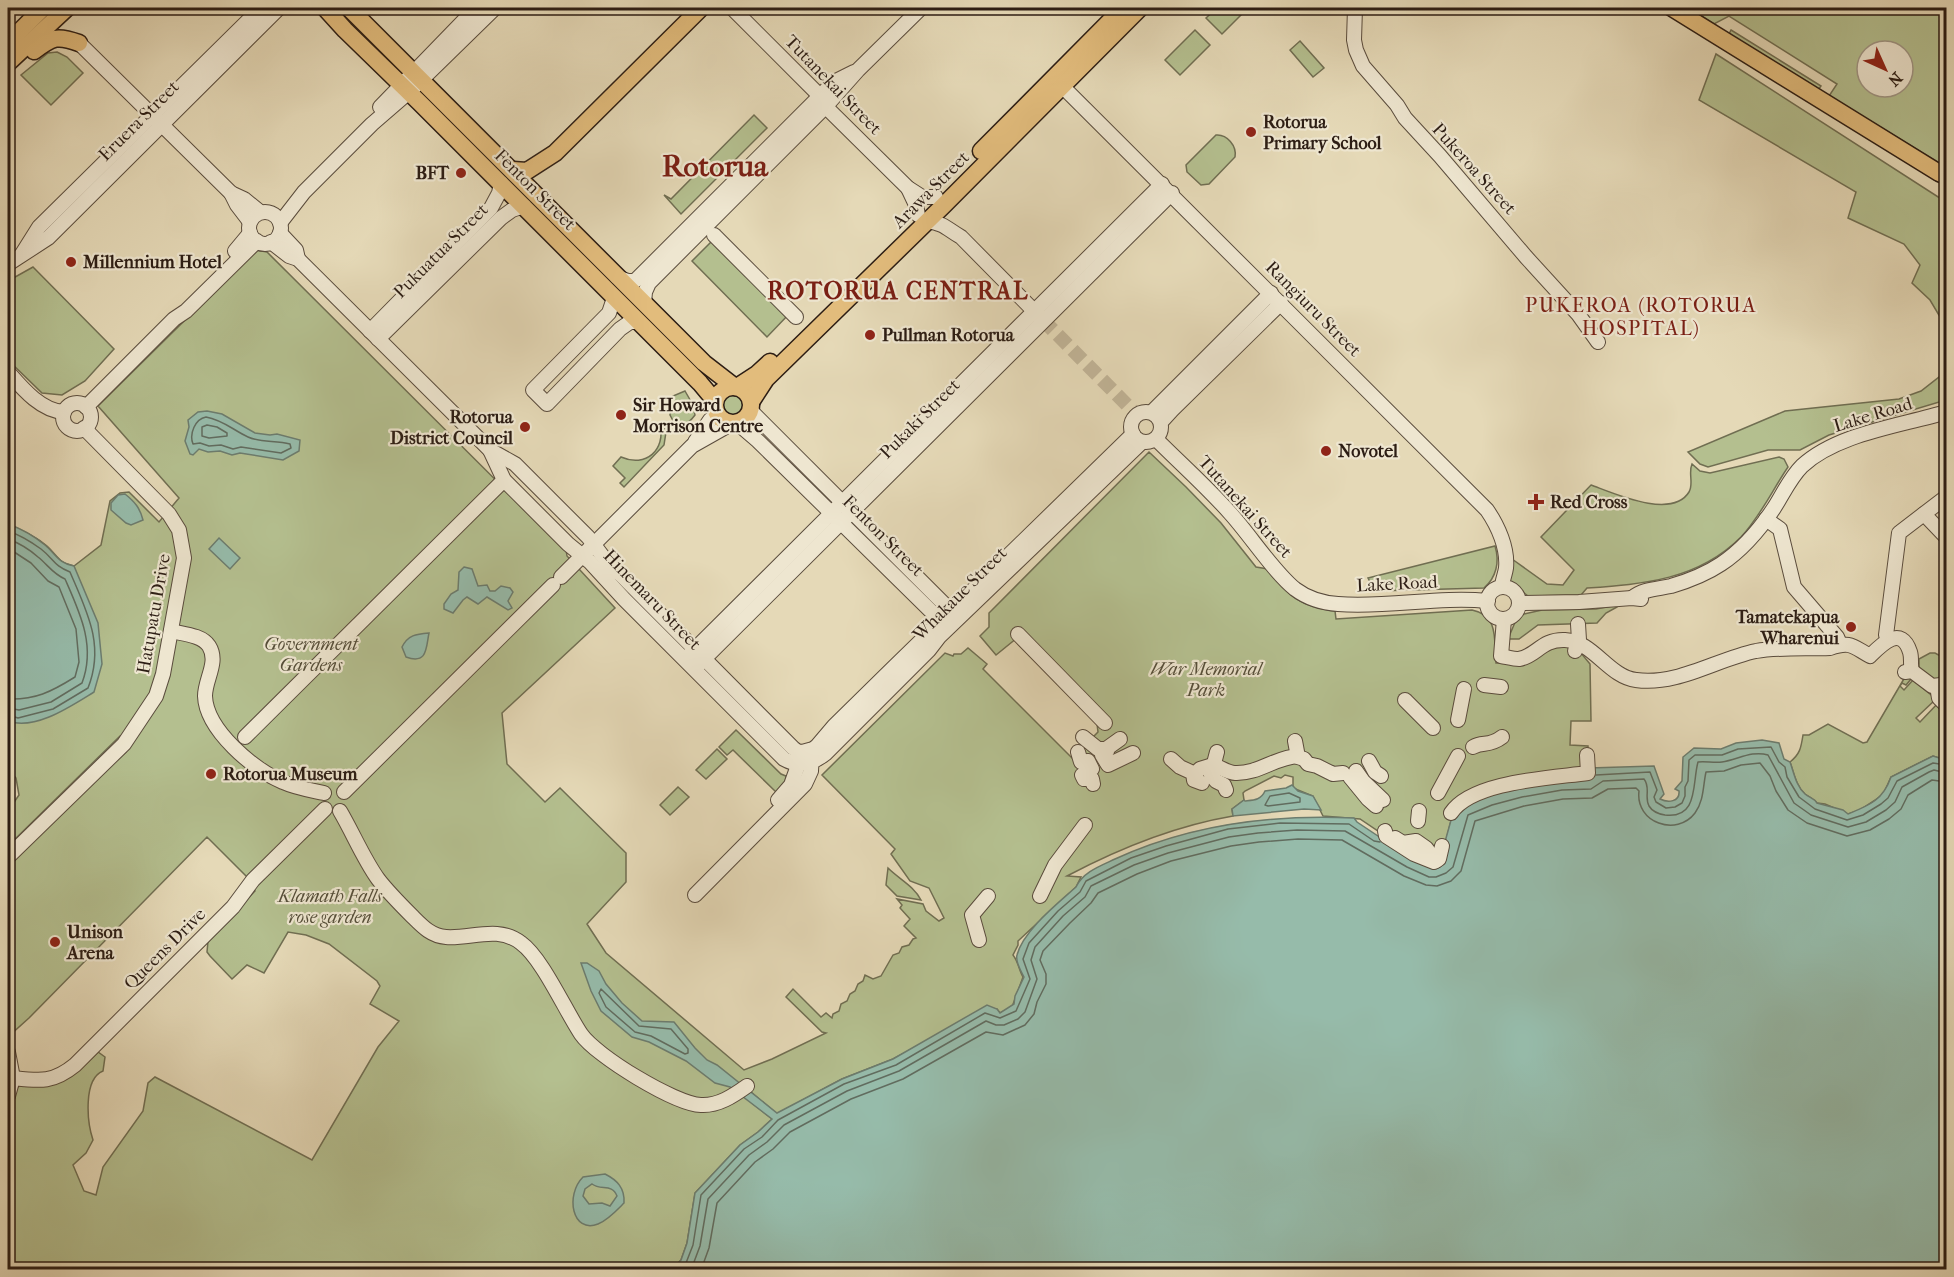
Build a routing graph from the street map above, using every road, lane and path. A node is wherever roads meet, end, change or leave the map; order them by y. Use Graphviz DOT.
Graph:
graph roads {
  1 [pos="43,8"];
  2 [pos="261,8"];
  3 [pos="279,8"];
  4 [pos="325,8"];
  5 [pos="349,8"];
  6 [pos="477,8"];
  7 [pos="495,8"];
  8 [pos="701,8"];
  9 [pos="732,8"];
  10 [pos="921,8"];
  11 [pos="1124,8"];
  12 [pos="1140,8"];
  13 [pos="1355,8"];
  14 [pos="1672,8"];
  15 [pos="66,9"];
  16 [pos="8,43"];
  17 [pos="79,43"];
  18 [pos="8,64"];
  19 [pos="411,82"];
  20 [pos="1058,82"];
  21 [pos="823,102"];
  22 [pos="157,119"];
  23 [pos="1944,177"];
  24 [pos="519,186"];
  25 [pos="908,188"];
  26 [pos="1167,189"];
  27 [pos="303,192"];
  28 [pos="940,201"];
  29 [pos="923,218"];
  30 [pos="257,224"];
  31 [pos="277,233"];
  32 [pos="714,235"];
  33 [pos="961,237"];
  34 [pos="8,264"];
  35 [pos="618,277"];
  36 [pos="614,298"];
  37 [pos="1276,298"];
  38 [pos="644,303"];
  39 [pos="1039,316"];
  40 [pos="796,317"];
  41 [pos="638,322"];
  42 [pos="374,335"];
  43 [pos="1598,342"];
  44 [pos="8,372"];
  45 [pos="736,387"];
  46 [pos="86,406"];
  47 [pos="751,406"];
  48 [pos="64,412"];
  49 [pos="1947,412"];
  50 [pos="725,416"];
  51 [pos="1157,417"];
  52 [pos="84,428"];
  53 [pos="1137,438"];
  54 [pos="1156,439"];
  55 [pos="490,450"];
  56 [pos="504,480"];
  57 [pos="1947,496"];
  58 [pos="847,507"];
  59 [pos="1924,514"];
  60 [pos="836,518"];
  61 [pos="1769,521"];
  62 [pos="1947,537"];
  63 [pos="594,545"];
  64 [pos="583,556"];
  65 [pos="1502,587"];
  66 [pos="1308,597"];
  67 [pos="1488,601"];
  68 [pos="1519,603"];
  69 [pos="950,619"];
  70 [pos="1504,619"];
  71 [pos="1578,624"];
  72 [pos="171,631"];
  73 [pos="1018,634"];
  74 [pos="1886,635"];
  75 [pos="1840,644"];
  76 [pos="1576,648"];
  77 [pos="699,654"];
  78 [pos="689,665"];
  79 [pos="1942,684"];
  80 [pos="1484,685"];
  81 [pos="1501,687"];
  82 [pos="1464,689"];
  83 [pos="1405,700"];
  84 [pos="1945,704"];
  85 [pos="1458,720"];
  86 [pos="1105,723"];
  87 [pos="1433,728"];
  88 [pos="245,737"];
  89 [pos="1083,737"];
  90 [pos="1502,737"];
  91 [pos="1120,740"];
  92 [pos="1295,741"];
  93 [pos="1473,747"];
  94 [pos="1106,749"];
  95 [pos="1078,752"];
  96 [pos="1133,753"];
  97 [pos="1587,755"];
  98 [pos="1298,756"];
  99 [pos="1458,756"];
  100 [pos="806,757"];
  101 [pos="1172,759"];
  102 [pos="1369,761"];
  103 [pos="1352,774"];
  104 [pos="1093,784"];
  105 [pos="344,792"];
  106 [pos="324,793"];
  107 [pos="1438,793"];
  108 [pos="1380,803"];
  109 [pos="325,809"];
  110 [pos="340,811"];
  111 [pos="1451,813"];
  112 [pos="1084,825"];
  113 [pos="1442,846"];
  114 [pos="8,857"];
  115 [pos="1436,861"];
  116 [pos="692,892"];
  117 [pos="988,896"];
  118 [pos="1040,896"];
  119 [pos="979,940"];
  120 [pos="8,1052"];
  121 [pos="13,1078"];
  122 [pos="747,1086"];
  123 [pos="8,1096"];
  1 -- 16 [label="main road"];
  2 -- 22 [label="street, Eruera Street"];
  3 -- 22 [label="street, Eruera Street"];
  4 -- 19 [label="main road, Fenton Street"];
  5 -- 19 [label="main road, Fenton Street"];
  6 -- 19 [label="street"];
  7 -- 19 [label="street"];
  8 -- 24 [label="main road, Pukuatua Street"];
  9 -- 21 [label="street, Tutanekai Street"];
  10 -- 21 [label="street"];
  11 -- 20 [label="main road, Arawa Street"];
  12 -- 20 [label="main road, Arawa Street"];
  13 -- 43 [label="street, Pukeroa Street"];
  14 -- 23 [label="main road"];
  15 -- 17 [label="main road"];
  15 -- 18 [label="main road"];
  17 -- 18 [label="main road"];
  17 -- 22 [label="street"];
  19 -- 24 [label="main road, Fenton Street"];
  19 -- 27 [label="street"];
  20 -- 26 [label="street, Rangiuru Street"];
  20 -- 28 [label="main road, Arawa Street"];
  21 -- 25 [label="street, Tutanekai Street"];
  21 -- 35 [label="street"];
  21 -- 38 [label="street"];
  22 -- 30 [label="street"];
  22 -- 34 [label="street, Eruera Street"];
  24 -- 35 [label="main road, Fenton Street"];
  24 -- 36 [label="main road, Fenton Street"];
  24 -- 42 [label="street, Pukuatua Street"];
  24 -- 42 [label="street, Pukuatua Street"];
  25 -- 28 [label="street, Tutanekai Street"];
  25 -- 29 [label="street, Tutanekai Street"];
  26 -- 37 [label="street, Rangiuru Street"];
  26 -- 39 [label="street, Pukaki Street"];
  27 -- 30 [label="street"];
  27 -- 31 [label="street"];
  28 -- 29 [label="main road, Arawa Street"];
  28 -- 33 [label="street"];
  29 -- 33 [label="street"];
  29 -- 45 [label="main road, Arawa Street"];
  29 -- 47 [label="main road, Arawa Street"];
  30 -- 31 [label="street"];
  30 -- 31 [label="street, Hinemaru Street"];
  30 -- 46 [label="street"];
  31 -- 42 [label="street, Hinemaru Street"];
  32 -- 40 [label="street"];
  33 -- 39 [label="street"];
  35 -- 38 [label="main road, Fenton Street"];
  36 -- 41 [label="main road, Fenton Street"];
  36 -- 41 [label="street"];
  37 -- 51 [label="street"];
  37 -- 65 [label="street, Rangiuru Street"];
  38 -- 45 [label="main road, Fenton Street"];
  39 -- 58 [label="street, Pukaki Street"];
  41 -- 50 [label="main road, Fenton Street"];
  42 -- 55 [label="street, Hinemaru Street"];
  44 -- 48 [label="street"];
  45 -- 47 [label="main road"];
  45 -- 50 [label="main road"];
  46 -- 48 [label="street"];
  46 -- 52 [label="street"];
  47 -- 50 [label="main road"];
  47 -- 58 [label="street, Fenton Street"];
  48 -- 52 [label="street"];
  49 -- 61 [label="street, Lake Road"];
  50 -- 60 [label="street, Fenton Street"];
  50 -- 63 [label="street"];
  51 -- 53 [label="street"];
  51 -- 54 [label="street"];
  52 -- 72 [label="street, Hatupatu Drive"];
  53 -- 54 [label="street"];
  53 -- 69 [label="street, Whakaue Street"];
  54 -- 66 [label="street, Tutanekai Street"];
  55 -- 56 [label="street, Hinemaru Street"];
  55 -- 63 [label="street, Hinemaru Street"];
  56 -- 64 [label="street, Hinemaru Street"];
  56 -- 88 [label="street"];
  57 -- 59 [label="street"];
  58 -- 60 [label="street, Pukaki Street"];
  58 -- 69 [label="street, Fenton Street"];
  59 -- 62 [label="street"];
  59 -- 74 [label="street"];
  60 -- 69 [label="street, Fenton Street"];
  60 -- 77 [label="street, Pukaki Street"];
  61 -- 68 [label="street, Lake Road"];
  61 -- 75 [label="street"];
  63 -- 64 [label="street"];
  63 -- 77 [label="street, Hinemaru Street"];
  64 -- 78 [label="street, Hinemaru Street"];
  64 -- 105 [label="street"];
  65 -- 67 [label="street"];
  65 -- 68 [label="street"];
  66 -- 67 [label="street, Lake Road"];
  67 -- 70 [label="street"];
  68 -- 70 [label="street"];
  69 -- 100 [label="street, Whakaue Street"];
  70 -- 76 [label="street"];
  71 -- 76 [label="street"];
  72 -- 106 [label="street"];
  72 -- 114 [label="street, Hatupatu Drive"];
  73 -- 86 [label="street"];
  75 -- 76 [label="street"];
  75 -- 79 [label="street"];
  77 -- 78 [label="street, Pukaki Street"];
  77 -- 100 [label="street, Hinemaru Street"];
  78 -- 100 [label="street, Hinemaru Street"];
  79 -- 84 [label="street"];
  80 -- 81 [label="street"];
  82 -- 85 [label="street"];
  83 -- 87 [label="street"];
  89 -- 94 [label="street"];
  90 -- 93 [label="street"];
  91 -- 94 [label="street"];
  92 -- 98 [label="street"];
  94 -- 96 [label="street"];
  95 -- 104 [label="street"];
  97 -- 111 [label="street"];
  98 -- 101 [label="street"];
  98 -- 103 [label="street"];
  99 -- 107 [label="street"];
  100 -- 116 [label="street, Whakaue Street"];
  102 -- 103 [label="street"];
  103 -- 108 [label="street"];
  105 -- 106 [label="street"];
  105 -- 110 [label="street"];
  106 -- 109 [label="street"];
  109 -- 110 [label="street"];
  109 -- 121 [label="street, Queens Drive"];
  110 -- 122 [label="street"];
  112 -- 118 [label="street"];
  113 -- 115 [label="street"];
  115 -- 115 [label="street"];
  117 -- 119 [label="street"];
  120 -- 121 [label="street"];
  121 -- 123 [label="street"];
}
